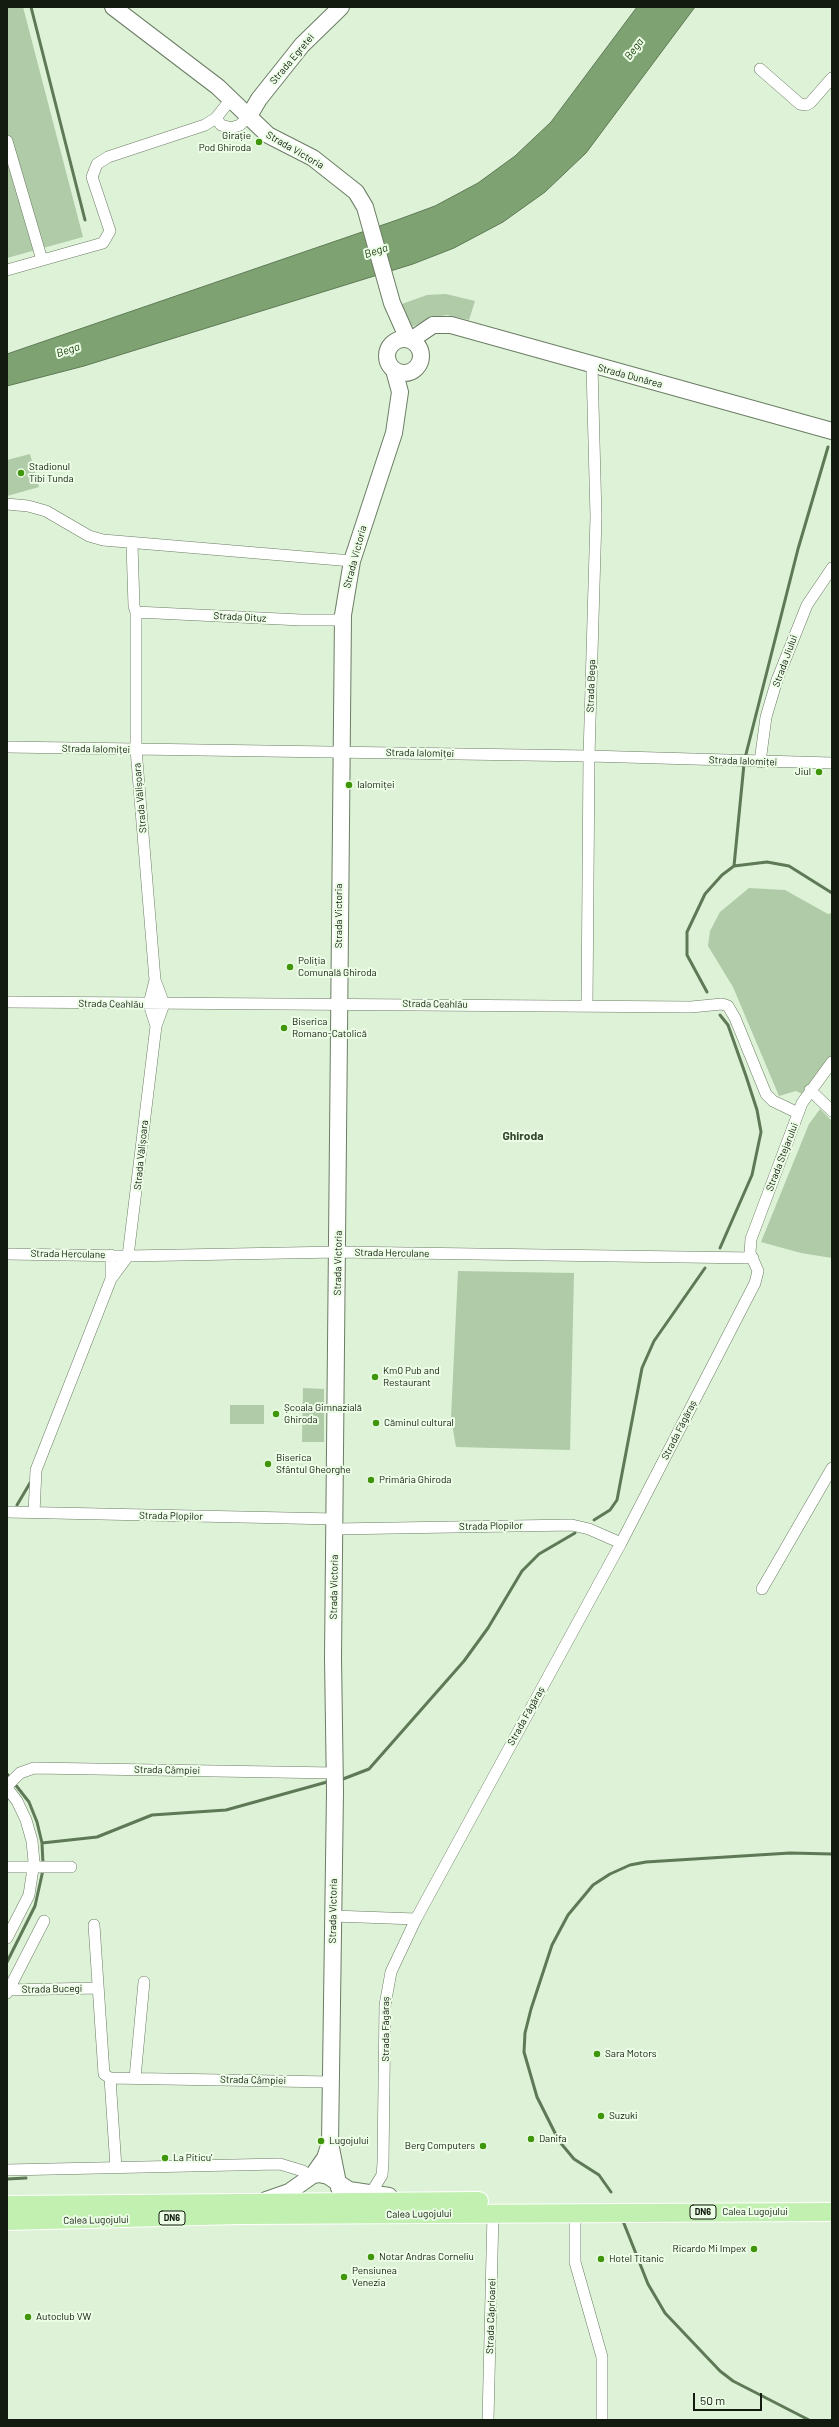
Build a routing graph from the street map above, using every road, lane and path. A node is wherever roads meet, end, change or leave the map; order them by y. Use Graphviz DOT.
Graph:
graph roads {
  1 [pos="113,7"];
  2 [pos="341,7"];
  3 [pos="760,69"];
  4 [pos="832,78"];
  5 [pos="231,99"];
  6 [pos="249,116"];
  7 [pos="216,118"];
  8 [pos="7,141"];
  9 [pos="42,260"];
  10 [pos="7,270"];
  11 [pos="408,342"];
  12 [pos="592,366"];
  13 [pos="394,370"];
  14 [pos="411,372"];
  15 [pos="400,392"];
  16 [pos="832,431"];
  17 [pos="7,504"];
  18 [pos="132,544"];
  19 [pos="352,560"];
  20 [pos="832,568"];
  21 [pos="136,612"];
  22 [pos="343,620"];
  23 [pos="7,747"];
  24 [pos="136,749"];
  25 [pos="341,751"];
  26 [pos="589,756"];
  27 [pos="750,761"];
  28 [pos="832,763"];
  29 [pos="7,1002"];
  30 [pos="339,1003"];
  31 [pos="157,1004"];
  32 [pos="587,1006"];
  33 [pos="832,1062"];
  34 [pos="810,1090"];
  35 [pos="832,1110"];
  36 [pos="798,1113"];
  37 [pos="338,1252"];
  38 [pos="7,1254"];
  39 [pos="120,1256"];
  40 [pos="753,1258"];
  41 [pos="111,1279"];
  42 [pos="832,1468"];
  43 [pos="7,1512"];
  44 [pos="34,1513"];
  45 [pos="335,1524"];
  46 [pos="621,1542"];
  47 [pos="762,1588"];
  48 [pos="335,1773"];
  49 [pos="10,1784"];
  50 [pos="40,1867"];
  51 [pos="71,1867"];
  52 [pos="7,1868"];
  53 [pos="333,1916"];
  54 [pos="416,1919"];
  55 [pos="44,1921"];
  56 [pos="94,1925"];
  57 [pos="7,1938"];
  58 [pos="144,1982"];
  59 [pos="97,1988"];
  60 [pos="7,1991"];
  61 [pos="107,2076"];
  62 [pos="135,2078"];
  63 [pos="331,2082"];
  64 [pos="330,2143"];
  65 [pos="116,2168"];
  66 [pos="7,2170"];
  67 [pos="311,2176"];
  68 [pos="339,2184"];
  69 [pos="371,2194"];
  70 [pos="832,2200"];
  71 [pos="430,2201"];
  72 [pos="336,2202"];
  73 [pos="255,2203"];
  74 [pos="7,2206"];
  75 [pos="575,2212"];
  76 [pos="832,2212"];
  77 [pos="493,2213"];
  78 [pos="303,2215"];
  79 [pos="7,2221"];
  80 [pos="488,2420"];
  81 [pos="602,2420"];
  1 -- 5 [label="street, Strada Victoria"];
  2 -- 6 [label="street, Strada Egretei"];
  3 -- 4 [label="street"];
  5 -- 6 [label="street, Strada Victoria"];
  5 -- 7 [label="street"];
  6 -- 7 [label="street"];
  6 -- 11 [label="street, Strada Victoria"];
  7 -- 9 [label="street"];
  8 -- 9 [label="street"];
  9 -- 10 [label="street"];
  11 -- 12 [label="street, Strada Dunărea"];
  11 -- 13 [label="street"];
  11 -- 14 [label="street"];
  12 -- 16 [label="street, Strada Dunărea"];
  12 -- 26 [label="street, Strada Bega"];
  13 -- 14 [label="street"];
  13 -- 15 [label="street, Strada Victoria"];
  14 -- 15 [label="street, Strada Victoria"];
  15 -- 19 [label="street, Strada Victoria"];
  17 -- 18 [label="street"];
  18 -- 19 [label="street"];
  18 -- 21 [label="street, Strada Vălișoara"];
  19 -- 22 [label="street, Strada Victoria"];
  20 -- 27 [label="street, Strada Jiului"];
  21 -- 22 [label="street, Strada Oituz"];
  21 -- 24 [label="street, Strada Vălișoara"];
  22 -- 25 [label="street, Strada Victoria"];
  23 -- 24 [label="street, Strada Ialomiței"];
  24 -- 25 [label="street, Strada Ialomiței"];
  24 -- 31 [label="street, Strada Vălișoara"];
  25 -- 26 [label="street, Strada Ialomiței"];
  25 -- 30 [label="street, Strada Victoria"];
  26 -- 27 [label="street, Strada Ialomiței"];
  26 -- 32 [label="street, Strada Bega"];
  27 -- 28 [label="street, Strada Ialomiței"];
  29 -- 31 [label="street, Strada Ceahlău"];
  30 -- 31 [label="street, Strada Ceahlău"];
  30 -- 32 [label="street, Strada Ceahlău"];
  30 -- 37 [label="street, Strada Victoria"];
  31 -- 39 [label="street, Strada Vălișoara"];
  32 -- 36 [label="street, Strada Ceahlău"];
  33 -- 34 [label="street, Strada Stejarului"];
  34 -- 35 [label="street"];
  34 -- 36 [label="street, Strada Stejarului"];
  36 -- 40 [label="street, Strada Stejarului"];
  37 -- 39 [label="street, Strada Herculane"];
  37 -- 40 [label="street, Strada Herculane"];
  37 -- 45 [label="street, Strada Victoria"];
  38 -- 39 [label="street, Strada Herculane"];
  39 -- 41 [label="street, Strada Vălișoara"];
  39 -- 41 [label="street, Strada Vălișoara"];
  40 -- 46 [label="street, Strada Făgăraș"];
  41 -- 44 [label="street, Strada Vălișoara"];
  42 -- 47 [label="street"];
  43 -- 44 [label="street, Strada Plopilor"];
  44 -- 45 [label="street, Strada Plopilor"];
  45 -- 46 [label="street, Strada Plopilor"];
  45 -- 48 [label="street, Strada Victoria"];
  46 -- 54 [label="street, Strada Făgăraș"];
  48 -- 49 [label="street, Strada Câmpiei"];
  48 -- 53 [label="street, Strada Victoria"];
  49 -- 50 [label="street"];
  50 -- 51 [label="street"];
  50 -- 52 [label="street"];
  50 -- 57 [label="street"];
  53 -- 54 [label="street"];
  53 -- 63 [label="street, Strada Victoria"];
  54 -- 69 [label="street, Strada Făgăraș"];
  55 -- 60 [label="street"];
  56 -- 59 [label="street"];
  58 -- 62 [label="street"];
  59 -- 60 [label="street, Strada Bucegi"];
  59 -- 61 [label="street"];
  61 -- 62 [label="street, Strada Câmpiei"];
  61 -- 65 [label="street"];
  62 -- 63 [label="street, Strada Câmpiei"];
  63 -- 64 [label="street, Strada Victoria"];
  64 -- 67 [label="street, Strada Victoria"];
  64 -- 68 [label="street, Strada Victoria"];
  65 -- 66 [label="street"];
  65 -- 67 [label="street"];
  67 -- 68 [label="street"];
  67 -- 73 [label="street, Strada Victoria"];
  68 -- 69 [label="street"];
  68 -- 72 [label="street, Strada Victoria"];
  69 -- 71 [label="street"];
  70 -- 71 [label="main road, Calea Lugojului / DN6"];
  71 -- 72 [label="main road, Calea Lugojului / DN6"];
  72 -- 73 [label="main road, Calea Lugojului / DN6"];
  72 -- 78 [label="street"];
  73 -- 74 [label="main road, Calea Lugojului / DN6"];
  75 -- 76 [label="main road, Calea Lugojului / DN6"];
  75 -- 77 [label="main road, Calea Lugojului / DN6"];
  75 -- 81 [label="street"];
  77 -- 78 [label="main road, Calea Lugojului / DN6"];
  77 -- 80 [label="street, Strada Căprioarei"];
  78 -- 79 [label="main road, Calea Lugojului / DN6"];
}
